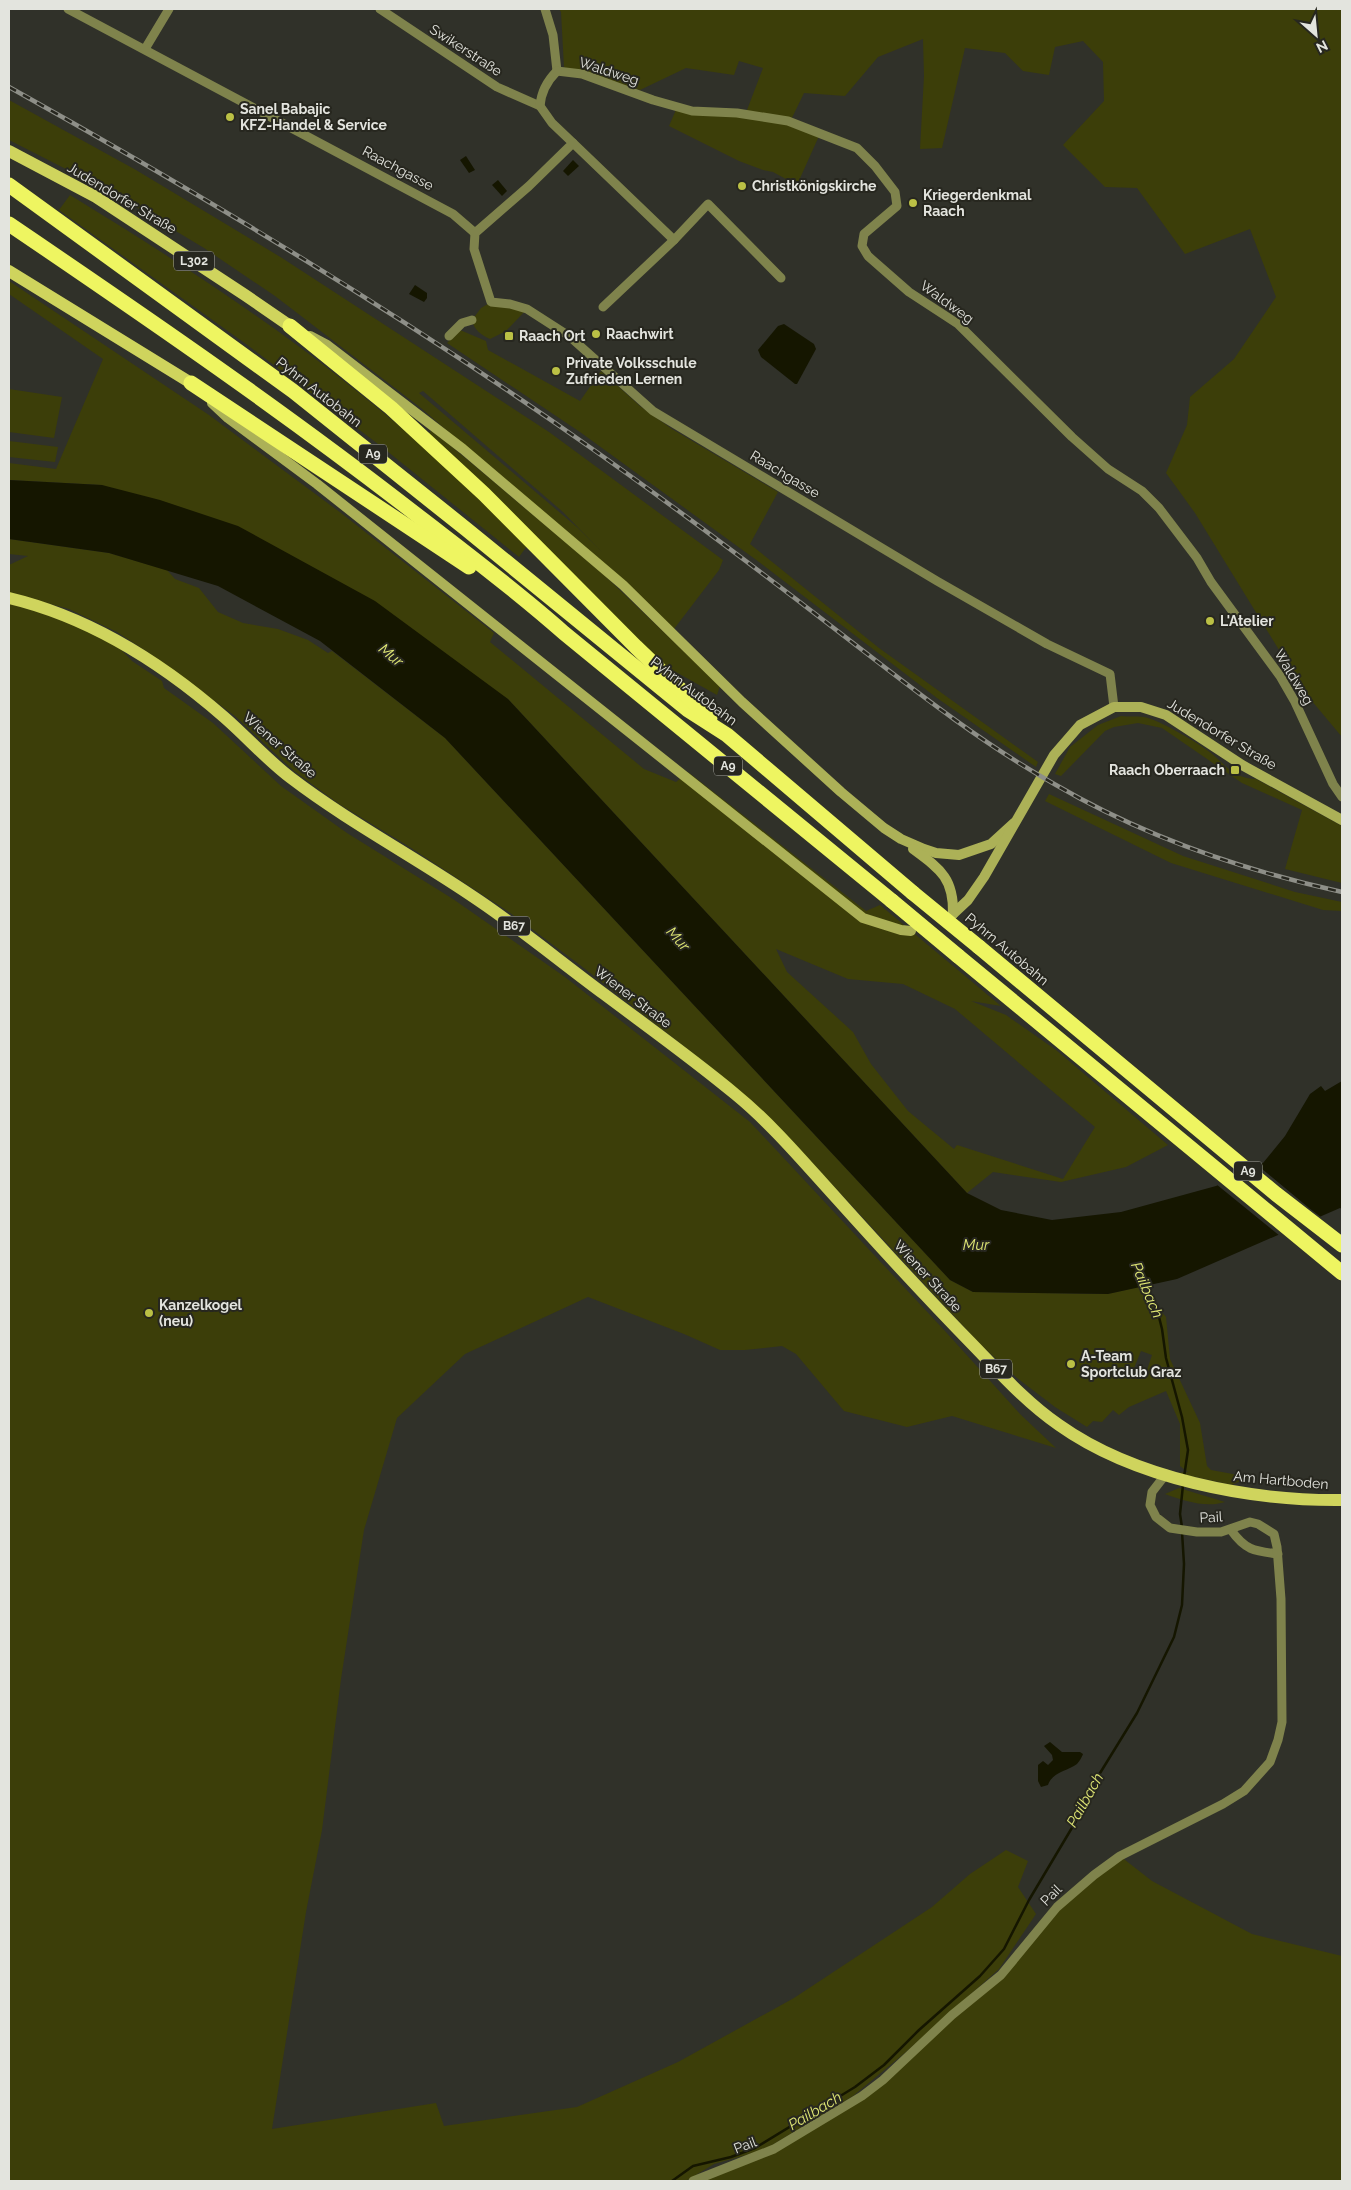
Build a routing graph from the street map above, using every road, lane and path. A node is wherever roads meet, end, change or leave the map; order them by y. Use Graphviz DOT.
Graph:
graph roads {
  1 [pos="68,9"];
  2 [pos="169,9"];
  3 [pos="380,9"];
  4 [pos="544,9"];
  5 [pos="145,49"];
  6 [pos="558,71"];
  7 [pos="540,106"];
  8 [pos="573,143"];
  9 [pos="9,151"];
  10 [pos="9,186"];
  11 [pos="9,224"];
  12 [pos="475,233"];
  13 [pos="674,240"];
  14 [pos="9,271"];
  15 [pos="782,278"];
  16 [pos="603,306"];
  17 [pos="472,320"];
  18 [pos="290,326"];
  19 [pos="449,336"];
  20 [pos="191,383"];
  21 [pos="9,598"];
  22 [pos="564,633"];
  23 [pos="1109,709"];
  24 [pos="727,735"];
  25 [pos="1342,797"];
  26 [pos="1342,820"];
  27 [pos="1014,823"];
  28 [pos="901,839"];
  29 [pos="911,930"];
  30 [pos="1342,1245"];
  31 [pos="1342,1273"];
  32 [pos="1166,1474"];
  33 [pos="1184,1479"];
  34 [pos="1342,1500"];
  35 [pos="1231,1530"];
  36 [pos="1278,1554"];
  37 [pos="693,2181"];
  1 -- 5 [label="street, Raachgasse"];
  2 -- 5 [label="street"];
  3 -- 7 [label="street, Swikerstraße"];
  4 -- 6 [label="street, Waldweg"];
  5 -- 12 [label="street, Raachgasse"];
  6 -- 7 [label="street"];
  6 -- 25 [label="street, Waldweg"];
  7 -- 8 [label="street, Swikerstraße"];
  8 -- 12 [label="street"];
  8 -- 13 [label="street, Swikerstraße"];
  9 -- 18 [label="main road, Judendorfer Straße / L302"];
  10 -- 24 [label="highway, Pyhrn Autobahn / A9"];
  11 -- 22 [label="highway, A9"];
  12 -- 23 [label="street, Raachgasse"];
  13 -- 15 [label="street"];
  13 -- 16 [label="street"];
  14 -- 20 [label="main road"];
  17 -- 19 [label="street"];
  18 -- 24 [label="highway"];
  18 -- 28 [label="main road, L302"];
  20 -- 22 [label="highway"];
  20 -- 29 [label="main road"];
  21 -- 32 [label="main road, Wiener Straße / B67"];
  22 -- 31 [label="highway, A9, bridge"];
  23 -- 26 [label="main road, Judendorfer Straße"];
  23 -- 27 [label="main road, L302"];
  24 -- 30 [label="highway, Pyhrn Autobahn / A9, bridge"];
  27 -- 28 [label="main road, L302"];
  27 -- 28 [label="main road, L302"];
  32 -- 33 [label="main road, Wiener Straße / B67"];
  32 -- 35 [label="street, Pail"];
  33 -- 34 [label="main road, Am Hartboden / B67"];
  35 -- 36 [label="street, Pail"];
  35 -- 36 [label="street, Pail"];
  36 -- 37 [label="street, Pail"];
}
